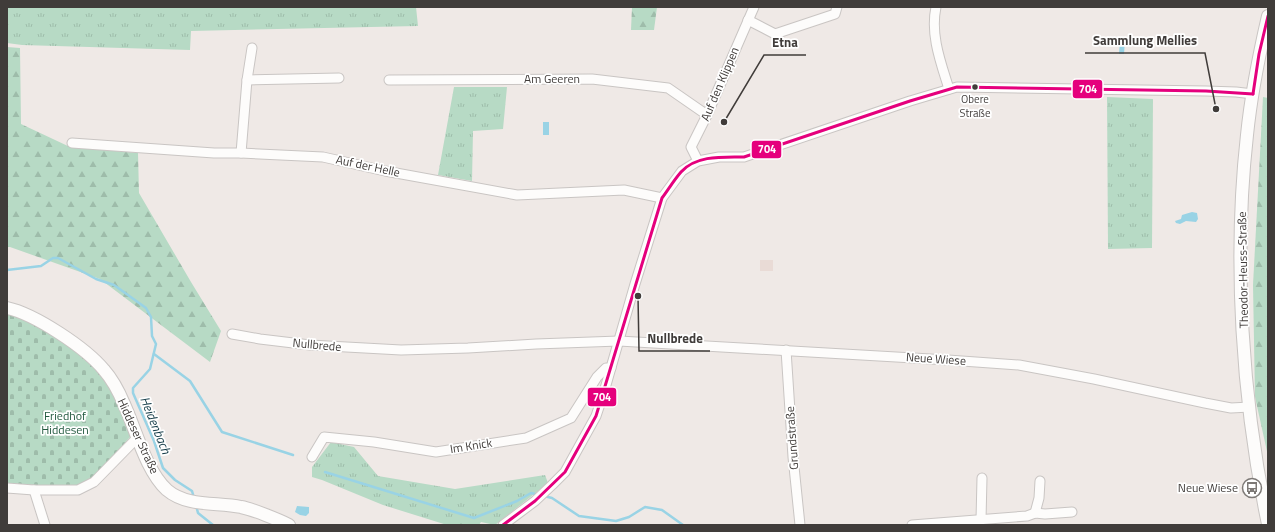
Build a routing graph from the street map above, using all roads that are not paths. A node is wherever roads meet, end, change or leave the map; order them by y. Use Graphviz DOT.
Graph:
graph roads {
  1 [pos="754,7"];
  2 [pos="837,7"];
  3 [pos="936,7"];
  4 [pos="1268,16"];
  5 [pos="748,20"];
  6 [pos="252,48"];
  7 [pos="339,78"];
  8 [pos="247,80"];
  9 [pos="389,80"];
  10 [pos="949,89"];
  11 [pos="1253,94"];
  12 [pos="707,115"];
  13 [pos="72,143"];
  14 [pos="241,153"];
  15 [pos="698,161"];
  16 [pos="662,198"];
  17 [pos="7,308"];
  18 [pos="232,334"];
  19 [pos="619,340"];
  20 [pos="786,350"];
  21 [pos="611,368"];
  22 [pos="1250,407"];
  23 [pos="138,437"];
  24 [pos="312,457"];
  25 [pos="982,478"];
  26 [pos="1040,481"];
  27 [pos="7,488"];
  28 [pos="34,490"];
  29 [pos="1072,512"];
  30 [pos="1035,513"];
  31 [pos="981,520"];
  32 [pos="1268,524"];
  33 [pos="45,525"];
  34 [pos="289,525"];
  35 [pos="503,525"];
  36 [pos="800,525"];
  37 [pos="912,525"];
  1 -- 5 [label="street, Auf den Klippen"];
  2 -- 5 [label="street"];
  3 -- 10 [label="street"];
  4 -- 11 [label="main road, Theodor-Heuss-Straße"];
  5 -- 12 [label="street, Auf den Klippen"];
  6 -- 8 [label="street"];
  7 -- 8 [label="street"];
  8 -- 14 [label="street"];
  9 -- 12 [label="street, Am Geeren"];
  10 -- 11 [label="street"];
  10 -- 15 [label="street"];
  11 -- 22 [label="main road, Theodor-Heuss-Straße"];
  12 -- 15 [label="street, Auf den Klippen"];
  13 -- 14 [label="street, Auf der Helle"];
  14 -- 16 [label="street, Auf der Helle"];
  15 -- 16 [label="street"];
  16 -- 19 [label="street"];
  17 -- 23 [label="main road, Hiddeser Straße"];
  18 -- 19 [label="street, Nullbrede"];
  19 -- 20 [label="street, Neue Wiese"];
  19 -- 21 [label="street"];
  20 -- 22 [label="street, Neue Wiese"];
  20 -- 36 [label="street, Grundstraße"];
  21 -- 24 [label="street, Im Knick"];
  21 -- 35 [label="street"];
  22 -- 32 [label="main road, Theodor-Heuss-Straße"];
  23 -- 28 [label="street"];
  23 -- 34 [label="main road, Hiddeser Straße"];
  25 -- 31 [label="street"];
  26 -- 30 [label="street"];
  27 -- 28 [label="street"];
  28 -- 33 [label="street"];
  29 -- 30 [label="street"];
  30 -- 31 [label="street"];
  31 -- 37 [label="street"];
}
